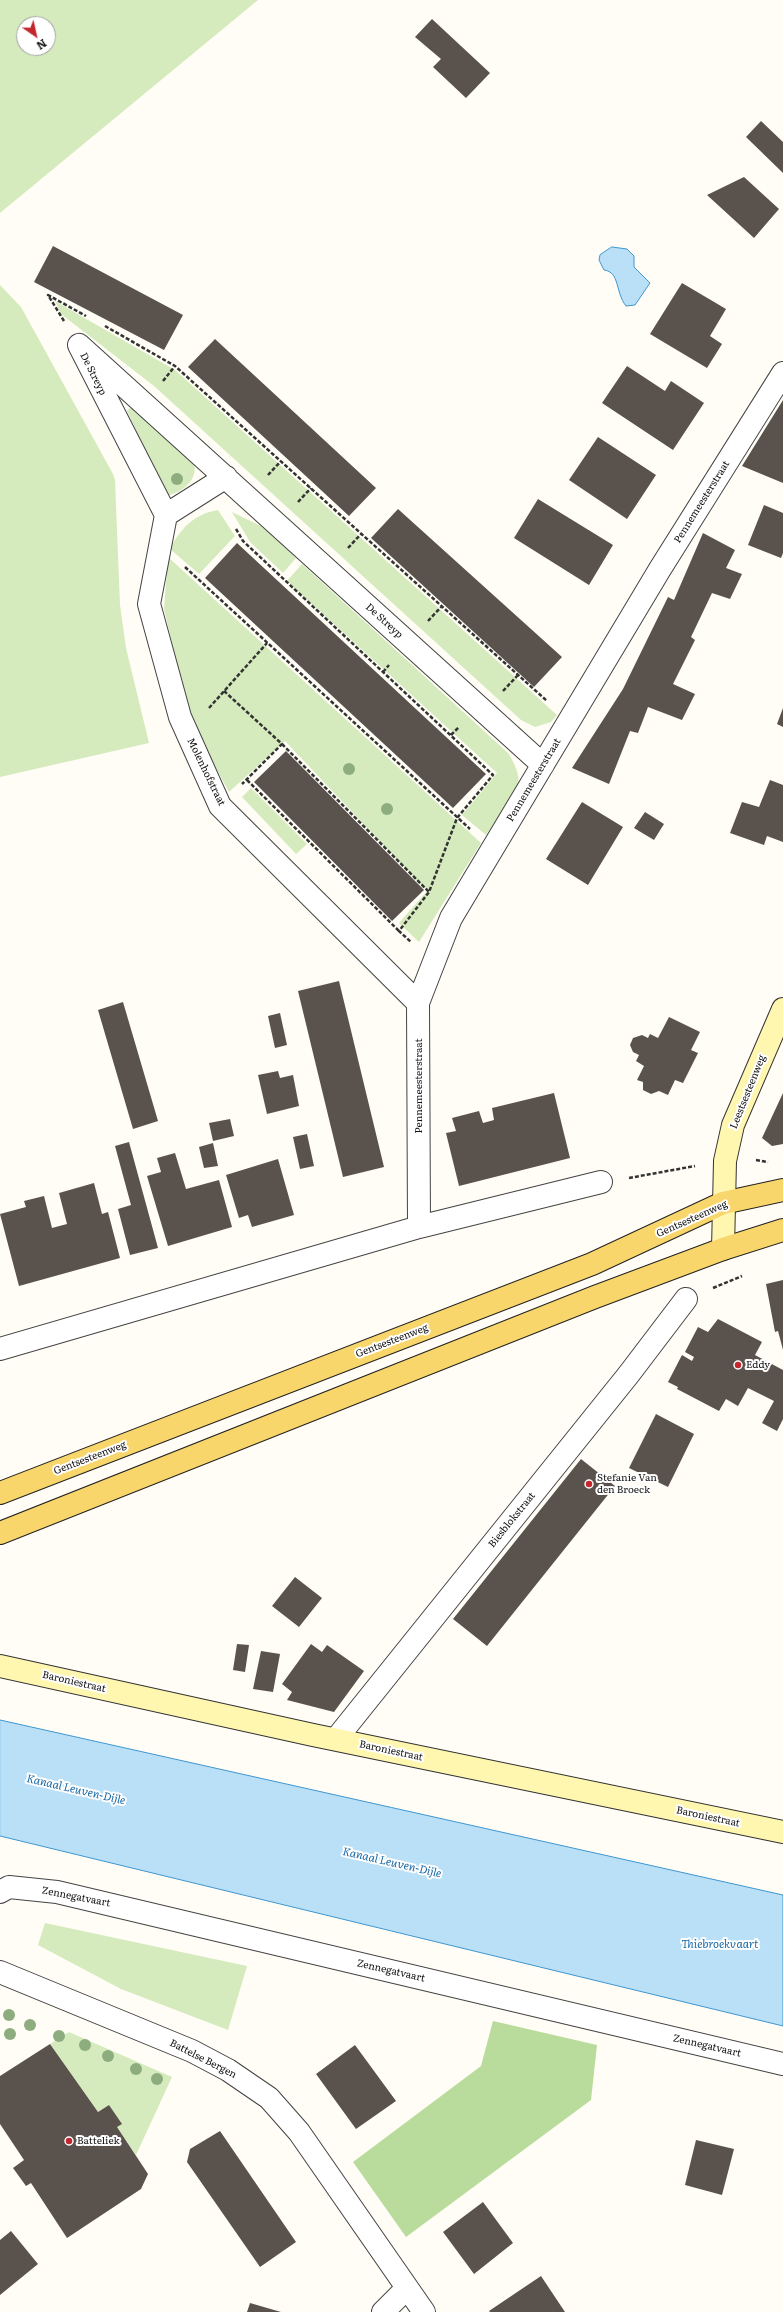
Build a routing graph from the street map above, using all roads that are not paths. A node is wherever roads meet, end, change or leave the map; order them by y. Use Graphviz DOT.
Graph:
graph roads {
  1 [pos="783,373"];
  2 [pos="226,477"];
  3 [pos="166,515"];
  4 [pos="543,765"];
  5 [pos="418,1003"];
  6 [pos="783,1009"];
  7 [pos="601,1182"];
  8 [pos="783,1190"];
  9 [pos="723,1203"];
  10 [pos="420,1227"];
  11 [pos="783,1230"];
  12 [pos="723,1249"];
  13 [pos="686,1299"];
  14 [pos="0,1349"];
  15 [pos="0,1493"];
  16 [pos="0,1533"];
  17 [pos="0,1666"];
  18 [pos="336,1739"];
  19 [pos="783,1832"];
  20 [pos="0,1892"];
  21 [pos="0,1972"];
  22 [pos="783,2064"];
  23 [pos="407,2288"];
  24 [pos="384,2312"];
  25 [pos="424,2312"];
  1 -- 4 [label="street, Pennemeesterstraat"];
  2 -- 3 [label="street"];
  2 -- 3 [label="street, De Streyp"];
  2 -- 4 [label="street, De Streyp"];
  3 -- 5 [label="street, Molenhofstraat"];
  4 -- 5 [label="street, Pennemeesterstraat"];
  5 -- 10 [label="street, Pennemeesterstraat"];
  6 -- 9 [label="main road, Leestsesteenweg"];
  7 -- 10 [label="street"];
  8 -- 9 [label="main road, Gentsesteenweg"];
  9 -- 12 [label="main road, Leestsesteenweg"];
  9 -- 15 [label="main road, Gentsesteenweg"];
  10 -- 14 [label="street"];
  11 -- 12 [label="main road"];
  12 -- 16 [label="main road"];
  13 -- 18 [label="street, Biesblokstraat"];
  17 -- 18 [label="main road, Baroniestraat"];
  18 -- 19 [label="main road, Baroniestraat"];
  20 -- 22 [label="street, Zennegatvaart"];
  21 -- 23 [label="street, Battelse Bergen"];
  23 -- 24 [label="street"];
  23 -- 25 [label="street, Battelse Bergen"];
}
